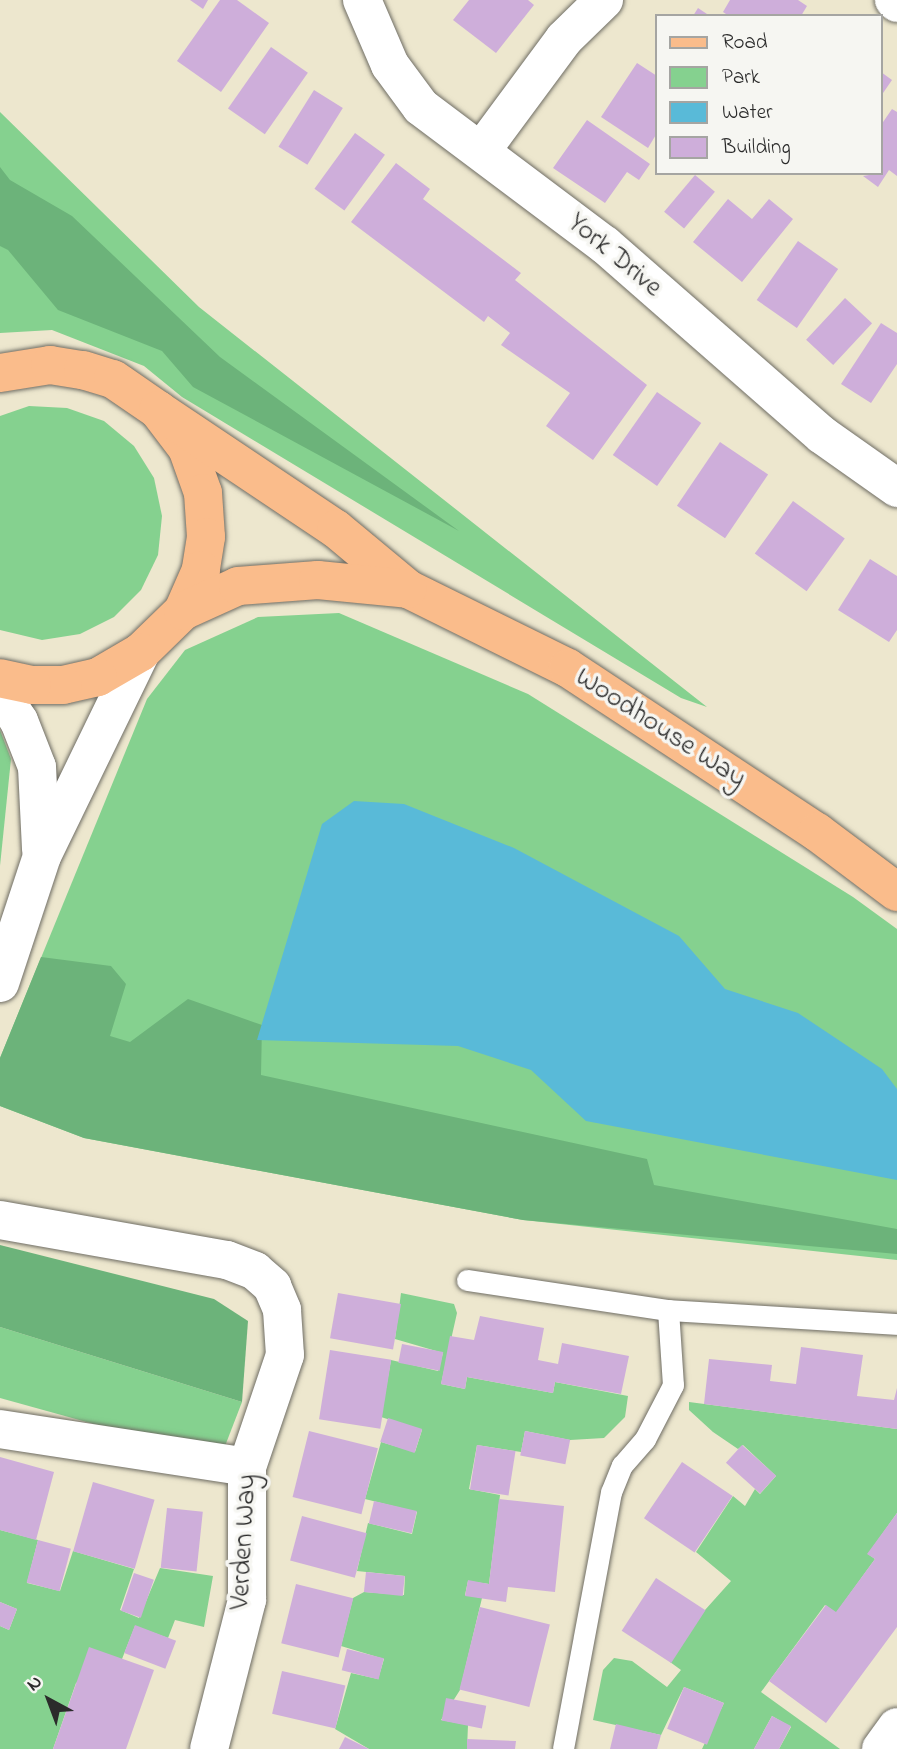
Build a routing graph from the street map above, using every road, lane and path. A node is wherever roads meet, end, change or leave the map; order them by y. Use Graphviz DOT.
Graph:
graph roads {
  1 [pos="362,0"];
  2 [pos="604,0"];
  3 [pos="482,150"];
  4 [pos="7,368"];
  5 [pos="158,410"];
  6 [pos="897,488"];
  7 [pos="408,589"];
  8 [pos="183,611"];
  9 [pos="141,652"];
  10 [pos="0,678"];
  11 [pos="0,692"];
  12 [pos="42,856"];
  13 [pos="897,892"];
  14 [pos="0,983"];
  15 [pos="0,1220"];
  16 [pos="467,1280"];
  17 [pos="668,1310"];
  18 [pos="897,1324"];
  19 [pos="0,1429"];
  20 [pos="247,1467"];
  21 [pos="897,1727"];
  22 [pos="209,1749"];
  23 [pos="563,1749"];
  24 [pos="881,1749"];
  1 -- 3 [label="street, York Drive"];
  2 -- 3 [label="street"];
  3 -- 6 [label="street, York Drive"];
  4 -- 5 [label="main road, Woodhouse Way"];
  5 -- 7 [label="main road, Woodhouse Way"];
  5 -- 8 [label="main road"];
  7 -- 8 [label="main road, Woodhouse Way"];
  7 -- 13 [label="main road, Woodhouse Way"];
  8 -- 9 [label="main road"];
  9 -- 10 [label="main road"];
  9 -- 12 [label="street"];
  11 -- 12 [label="street"];
  12 -- 14 [label="street"];
  15 -- 20 [label="street, Verden Way"];
  16 -- 17 [label="lane"];
  17 -- 18 [label="lane"];
  17 -- 23 [label="lane"];
  19 -- 20 [label="street"];
  20 -- 22 [label="street, Verden Way"];
  21 -- 24 [label="street"];
}
